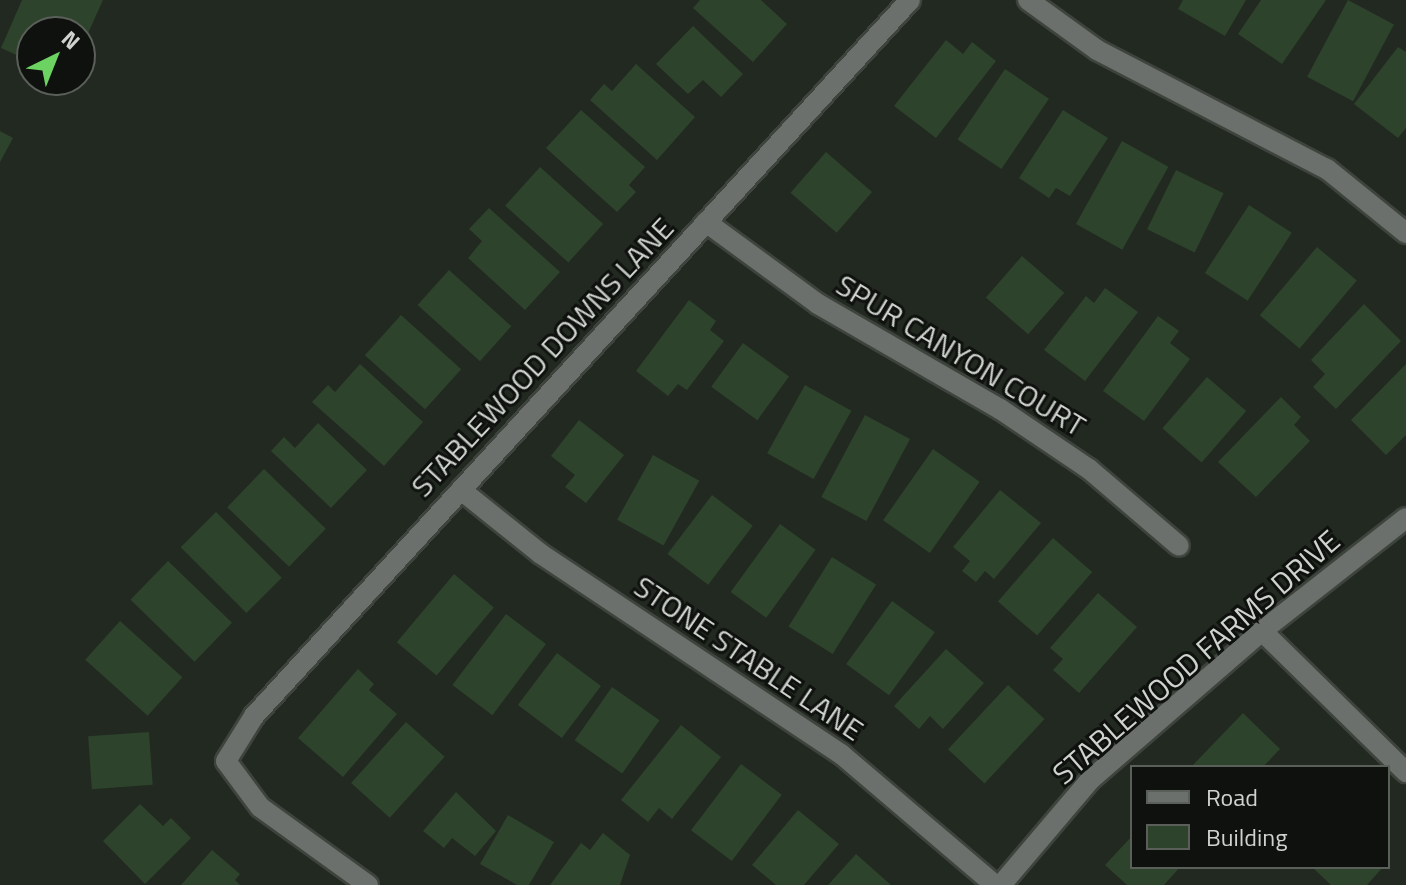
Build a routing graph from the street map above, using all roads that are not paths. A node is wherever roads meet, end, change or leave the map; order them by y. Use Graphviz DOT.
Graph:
graph roads {
  1 [pos="910,0"];
  2 [pos="1028,0"];
  3 [pos="706,222"];
  4 [pos="1406,233"];
  5 [pos="461,490"];
  6 [pos="1406,518"];
  7 [pos="1179,546"];
  8 [pos="1262,631"];
  9 [pos="1406,772"];
  10 [pos="368,885"];
  11 [pos="995,885"];
  12 [pos="1001,885"];
  1 -- 3 [label="street, STABLEWOOD DOWNS LANE"];
  2 -- 4 [label="street"];
  3 -- 5 [label="street, STABLEWOOD DOWNS LANE"];
  3 -- 7 [label="street, SPUR CANYON COURT"];
  5 -- 10 [label="street, STABLEWOOD DOWNS LANE"];
  5 -- 11 [label="street, STONE STABLE LANE"];
  6 -- 8 [label="street, STABLEWOOD FARMS DRIVE"];
  8 -- 9 [label="street"];
  8 -- 12 [label="street, STABLEWOOD FARMS DRIVE"];
}
